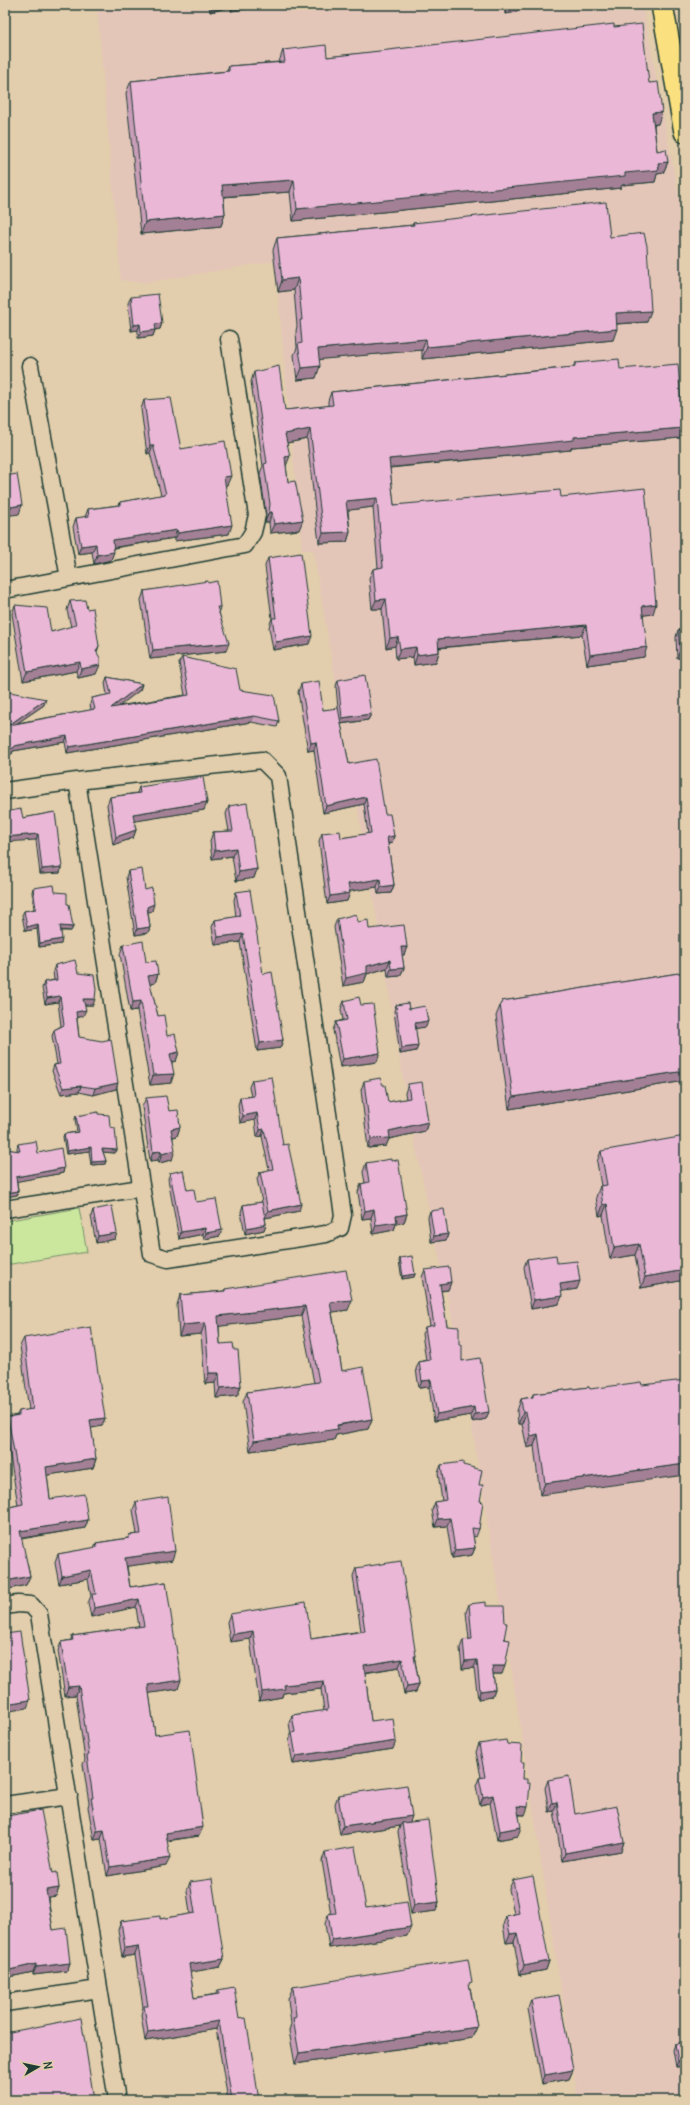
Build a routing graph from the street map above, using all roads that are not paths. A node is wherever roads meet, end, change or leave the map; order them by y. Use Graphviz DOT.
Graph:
graph roads {
  1 [pos="662,5"];
  2 [pos="674,5"];
  3 [pos="685,66"];
  4 [pos="685,132"];
  5 [pos="229,339"];
  6 [pos="30,366"];
  7 [pos="69,578"];
  8 [pos="5,590"];
  9 [pos="77,781"];
  10 [pos="5,791"];
  11 [pos="141,1188"];
  12 [pos="5,1209"];
  13 [pos="5,1606"];
  14 [pos="69,1796"];
  15 [pos="5,1805"];
  16 [pos="99,1989"];
  17 [pos="5,2004"];
  18 [pos="117,2100"];
  1 -- 4 [label="main road"];
  2 -- 3 [label="main road"];
  5 -- 7 [label="street"];
  6 -- 7 [label="street"];
  7 -- 8 [label="street"];
  9 -- 10 [label="street"];
  9 -- 11 [label="street"];
  9 -- 11 [label="street"];
  11 -- 12 [label="street"];
  13 -- 14 [label="street"];
  14 -- 15 [label="street"];
  14 -- 16 [label="street"];
  16 -- 17 [label="street"];
  16 -- 18 [label="street"];
}
